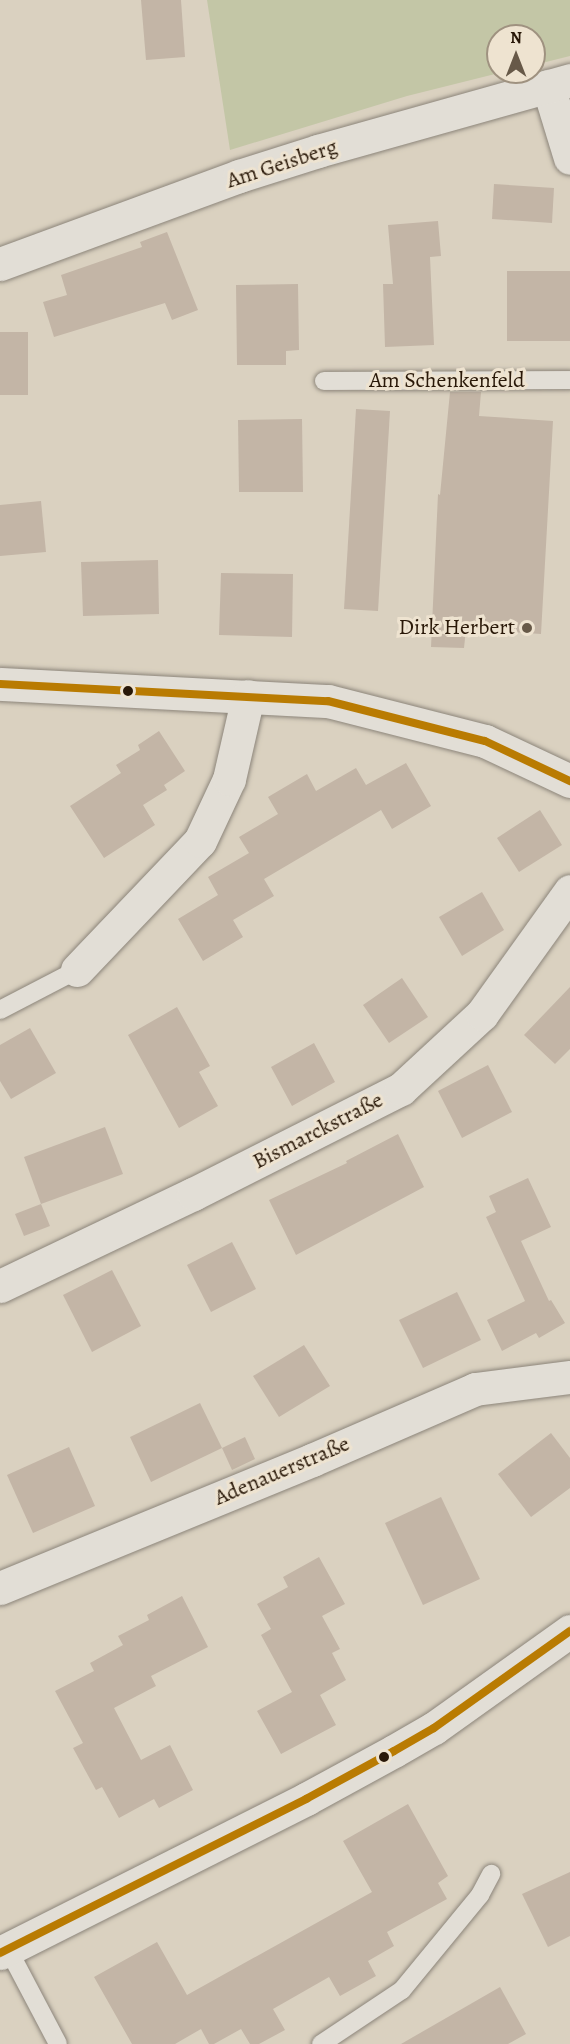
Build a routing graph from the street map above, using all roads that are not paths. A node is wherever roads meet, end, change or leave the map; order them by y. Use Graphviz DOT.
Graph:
graph roads {
  1 [pos="559,83"];
  2 [pos="570,158"];
  3 [pos="0,264"];
  4 [pos="570,380"];
  5 [pos="324,381"];
  6 [pos="0,684"];
  7 [pos="248,696"];
  8 [pos="570,781"];
  9 [pos="570,891"];
  10 [pos="76,970"];
  11 [pos="0,1010"];
  12 [pos="0,1286"];
  13 [pos="570,1377"];
  14 [pos="0,1588"];
  15 [pos="570,1631"];
  16 [pos="491,1874"];
  17 [pos="4,1951"];
  18 [pos="58,2044"];
  19 [pos="321,2044"];
  1 -- 2 [label="street"];
  1 -- 3 [label="street, Am Geisberg"];
  4 -- 5 [label="lane, Am Schenkenfeld"];
  6 -- 7 [label="street"];
  7 -- 8 [label="street"];
  7 -- 10 [label="street"];
  9 -- 12 [label="street, Bismarckstraße"];
  10 -- 11 [label="lane"];
  13 -- 14 [label="street, Adenauerstraße"];
  15 -- 17 [label="street"];
  16 -- 19 [label="lane"];
  17 -- 18 [label="lane"];
}
